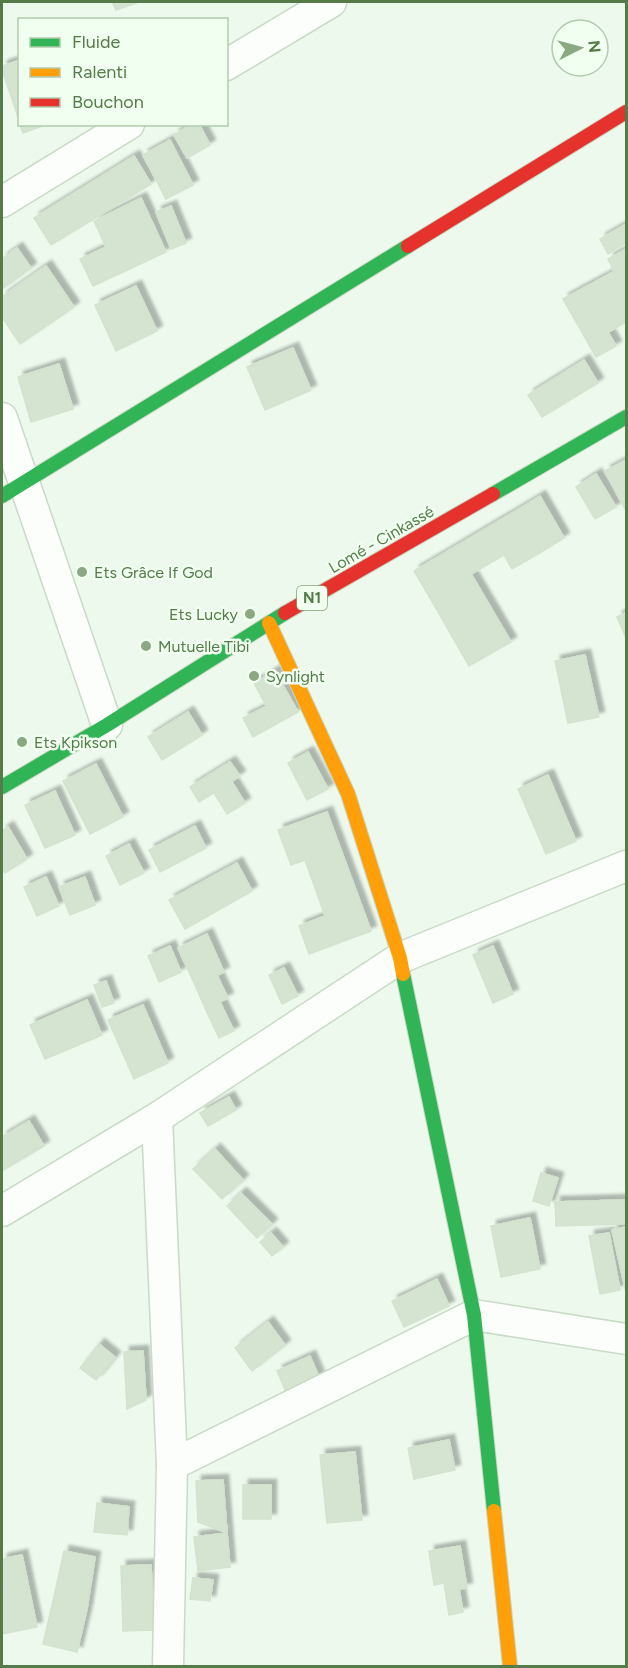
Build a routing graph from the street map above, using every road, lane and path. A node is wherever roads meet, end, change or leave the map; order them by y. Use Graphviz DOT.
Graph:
graph roads {
  1 [pos="331,2"];
  2 [pos="228,64"];
  3 [pos="627,112"];
  4 [pos="126,126"];
  5 [pos="2,202"];
  6 [pos="627,417"];
  7 [pos="2,418"];
  8 [pos="12,489"];
  9 [pos="269,623"];
  10 [pos="107,725"];
  11 [pos="2,788"];
  12 [pos="627,866"];
  13 [pos="400,958"];
  14 [pos="157,1118"];
  15 [pos="2,1211"];
  16 [pos="474,1315"];
  17 [pos="627,1339"];
  18 [pos="172,1465"];
  19 [pos="168,1666"];
  20 [pos="510,1666"];
  1 -- 2 [label="street"];
  3 -- 8 [label="main road"];
  4 -- 5 [label="street"];
  6 -- 9 [label="main road, Lomé - Cinkassé / N1"];
  7 -- 8 [label="street"];
  8 -- 10 [label="street"];
  9 -- 10 [label="main road, Lomé - Cinkassé / N1"];
  9 -- 13 [label="main road"];
  10 -- 11 [label="main road, Lomé - Cinkassé / N1"];
  12 -- 13 [label="street"];
  13 -- 14 [label="street"];
  13 -- 16 [label="main road"];
  14 -- 15 [label="street"];
  14 -- 18 [label="street"];
  16 -- 17 [label="street"];
  16 -- 18 [label="street"];
  16 -- 20 [label="main road"];
  18 -- 19 [label="street"];
}
